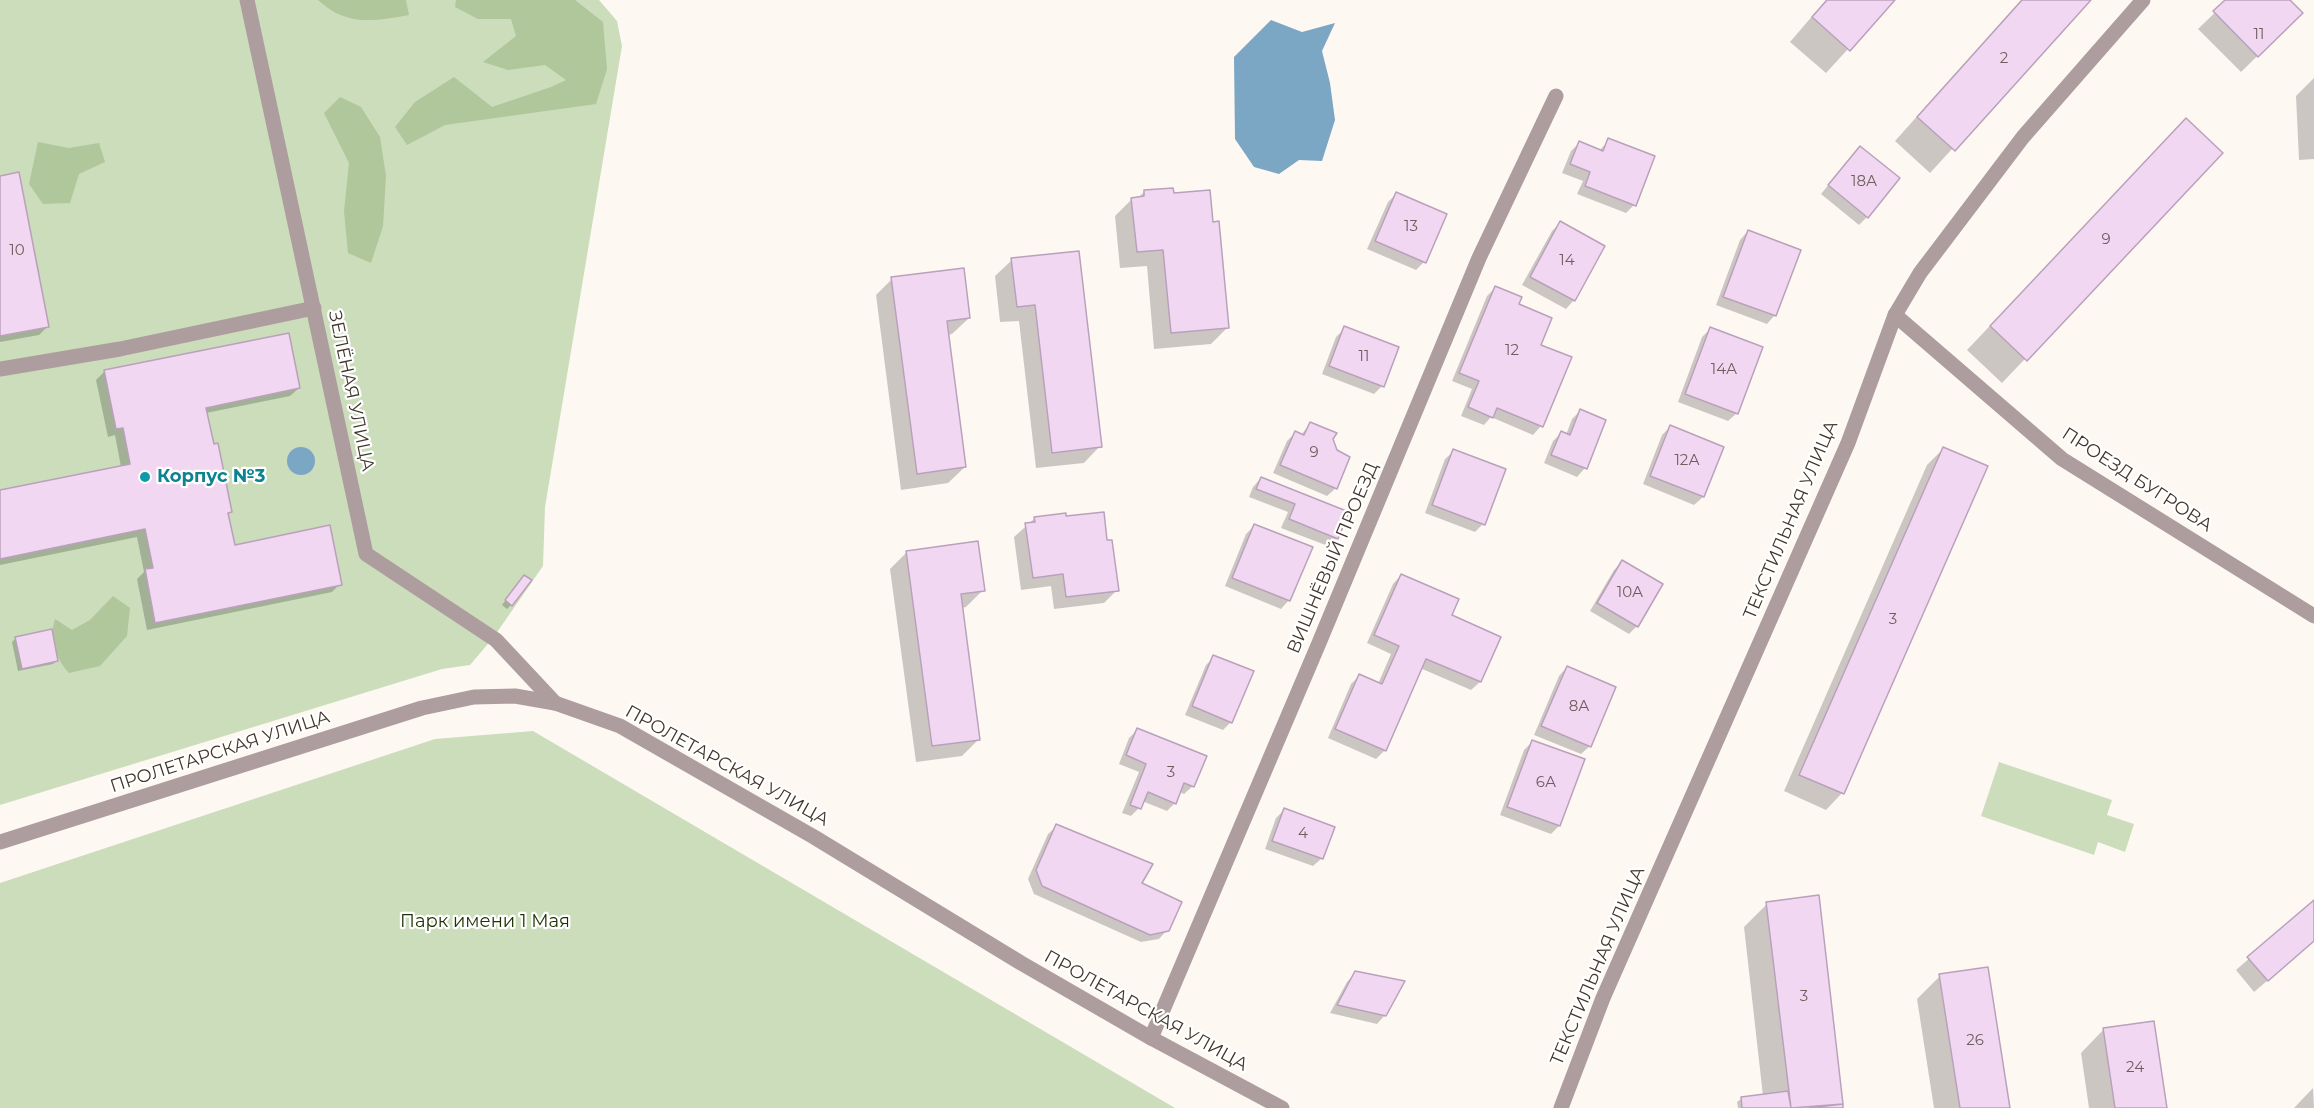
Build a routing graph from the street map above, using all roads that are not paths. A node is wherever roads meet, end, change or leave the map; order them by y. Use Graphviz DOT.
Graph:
graph roads {
  1 [pos="247,0"];
  2 [pos="2144,0"];
  3 [pos="1556,96"];
  4 [pos="314,308"];
  5 [pos="1895,315"];
  6 [pos="0,369"];
  7 [pos="2314,616"];
  8 [pos="555,703"];
  9 [pos="0,842"];
  10 [pos="1151,1038"];
  11 [pos="1282,1108"];
  12 [pos="1561,1108"];
  1 -- 4 [label="street, ЗЕЛЁНАЯ УЛИЦА"];
  2 -- 5 [label="street, ТЕКСТИЛЬНАЯ УЛИЦА"];
  3 -- 10 [label="street, ВИШНЁВЫЙ ПРОЕЗД"];
  4 -- 6 [label="street"];
  4 -- 8 [label="street, ЗЕЛЁНАЯ УЛИЦА"];
  5 -- 7 [label="street, ПРОЕЗД БУГРОВА"];
  5 -- 12 [label="street, ТЕКСТИЛЬНАЯ УЛИЦА"];
  8 -- 9 [label="street, ПРОЛЕТАРСКАЯ УЛИЦА"];
  8 -- 10 [label="street, ПРОЛЕТАРСКАЯ УЛИЦА"];
  10 -- 11 [label="street, ПРОЛЕТАРСКАЯ УЛИЦА"];
}
